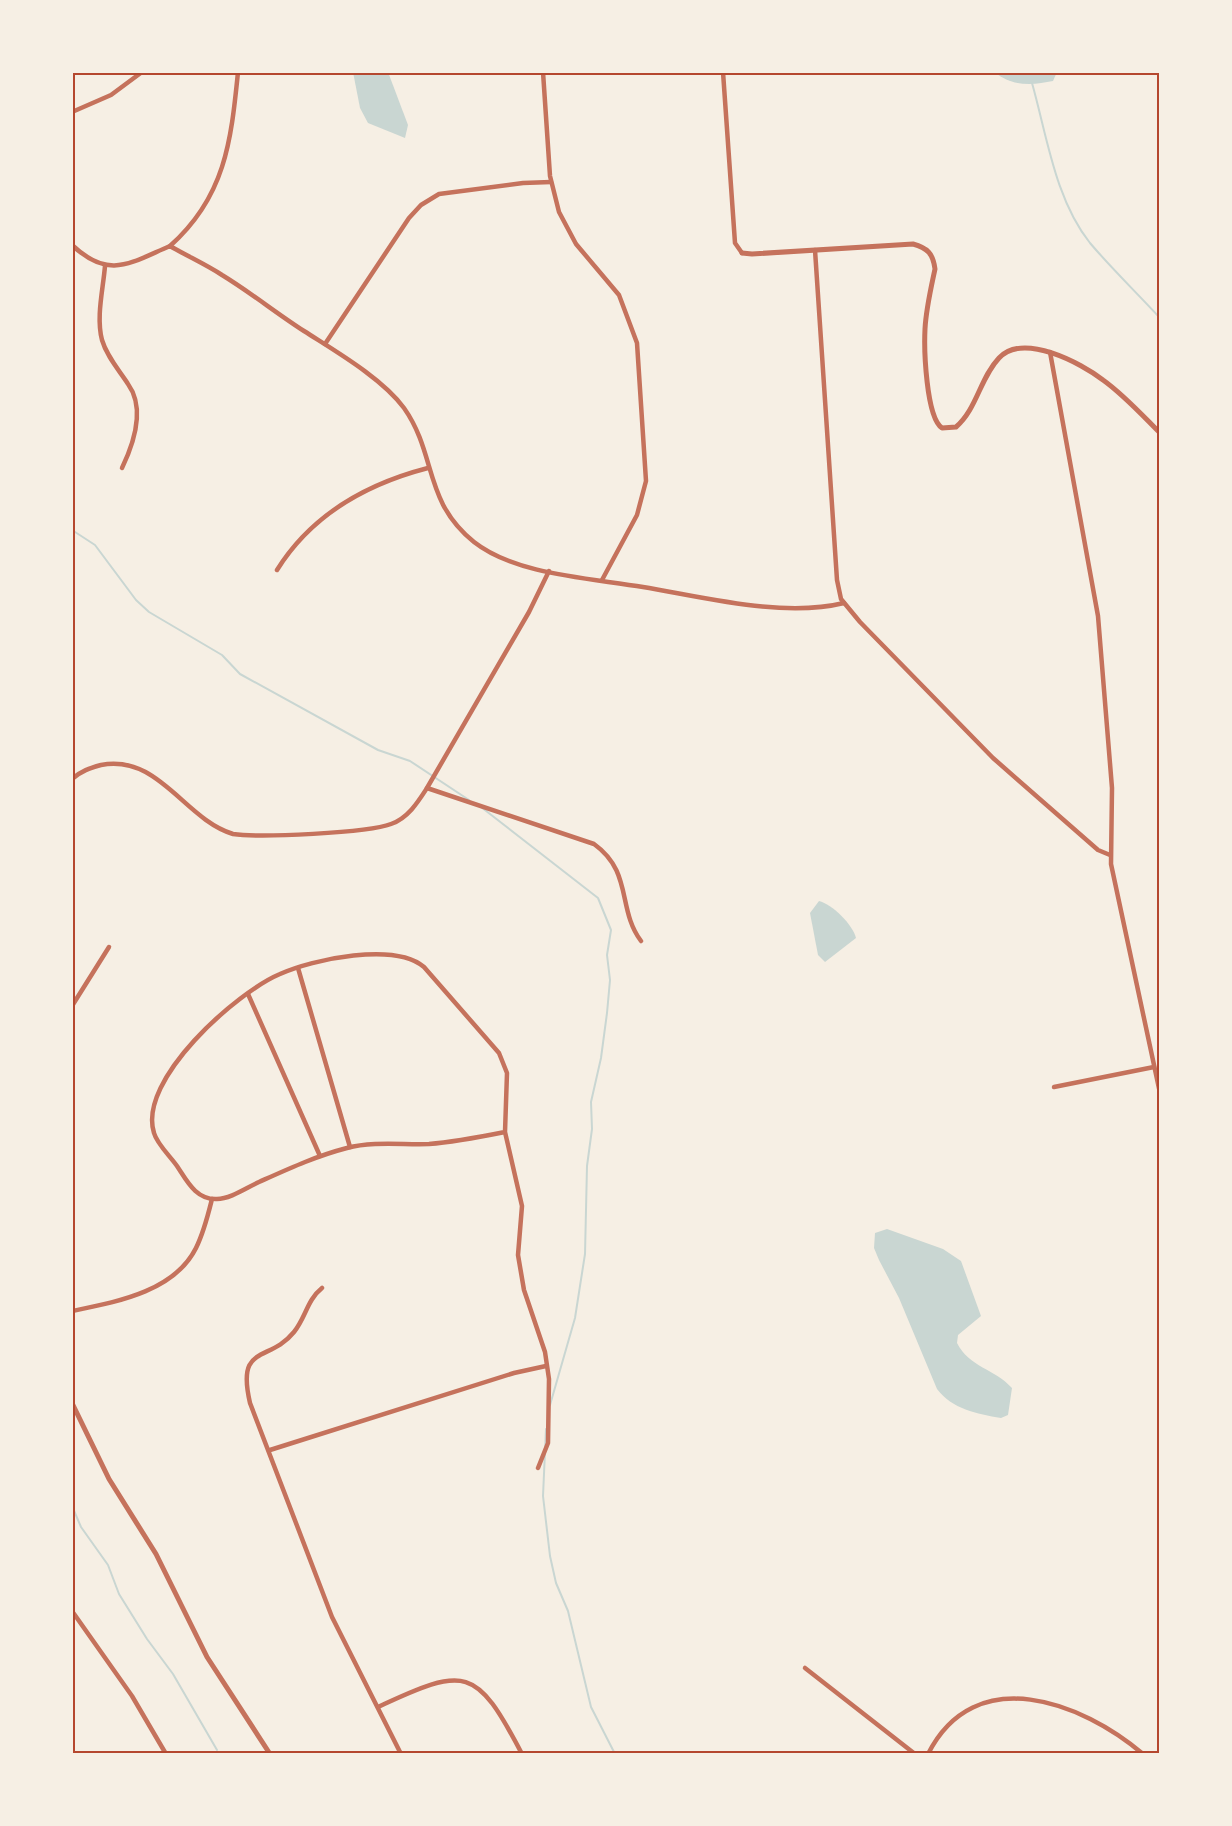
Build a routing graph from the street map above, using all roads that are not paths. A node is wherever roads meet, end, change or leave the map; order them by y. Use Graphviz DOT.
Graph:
graph roads {
  1 [pos="141,72"];
  2 [pos="238,72"];
  3 [pos="543,72"];
  4 [pos="723,72"];
  5 [pos="72,112"];
  6 [pos="551,182"];
  7 [pos="72,245"];
  8 [pos="170,246"];
  9 [pos="815,250"];
  10 [pos="742,252"];
  11 [pos="105,266"];
  12 [pos="325,344"];
  13 [pos="1050,352"];
  14 [pos="1160,433"];
  15 [pos="122,468"];
  16 [pos="428,468"];
  17 [pos="277,570"];
  18 [pos="549,571"];
  19 [pos="602,580"];
  20 [pos="844,603"];
  21 [pos="72,778"];
  22 [pos="426,788"];
  23 [pos="1110,855"];
  24 [pos="641,941"];
  25 [pos="109,947"];
  26 [pos="298,968"];
  27 [pos="248,994"];
  28 [pos="72,1006"];
  29 [pos="1154,1067"];
  30 [pos="1054,1087"];
  31 [pos="1160,1093"];
  32 [pos="505,1132"];
  33 [pos="350,1147"];
  34 [pos="320,1156"];
  35 [pos="212,1199"];
  36 [pos="322,1288"];
  37 [pos="72,1311"];
  38 [pos="546,1366"];
  39 [pos="72,1403"];
  40 [pos="270,1450"];
  41 [pos="538,1468"];
  42 [pos="72,1611"];
  43 [pos="805,1668"];
  44 [pos="378,1707"];
  45 [pos="166,1754"];
  46 [pos="270,1754"];
  47 [pos="401,1754"];
  48 [pos="522,1754"];
  49 [pos="915,1754"];
  50 [pos="928,1754"];
  51 [pos="1143,1754"];
  1 -- 5 [label="street"];
  2 -- 8 [label="street"];
  3 -- 6 [label="street"];
  4 -- 10 [label="street"];
  6 -- 12 [label="street"];
  6 -- 19 [label="street"];
  7 -- 11 [label="street"];
  8 -- 11 [label="street"];
  8 -- 12 [label="street"];
  9 -- 10 [label="street"];
  9 -- 13 [label="street"];
  9 -- 20 [label="street"];
  11 -- 15 [label="street"];
  12 -- 16 [label="street"];
  13 -- 14 [label="street"];
  13 -- 23 [label="street"];
  16 -- 17 [label="street"];
  16 -- 18 [label="street"];
  18 -- 19 [label="street"];
  18 -- 22 [label="street"];
  19 -- 20 [label="street"];
  20 -- 23 [label="street"];
  21 -- 22 [label="street"];
  22 -- 24 [label="street"];
  23 -- 29 [label="street"];
  25 -- 28 [label="street"];
  26 -- 27 [label="street"];
  26 -- 32 [label="street"];
  26 -- 33 [label="street"];
  27 -- 34 [label="street"];
  27 -- 35 [label="street"];
  29 -- 30 [label="street"];
  29 -- 31 [label="street"];
  32 -- 33 [label="street"];
  32 -- 38 [label="street"];
  33 -- 34 [label="street"];
  34 -- 35 [label="street"];
  35 -- 37 [label="street"];
  36 -- 40 [label="street"];
  38 -- 40 [label="street"];
  38 -- 41 [label="street"];
  39 -- 46 [label="street"];
  40 -- 44 [label="street"];
  42 -- 45 [label="street"];
  43 -- 49 [label="street"];
  44 -- 47 [label="street"];
  44 -- 48 [label="street"];
  50 -- 51 [label="street"];
}
